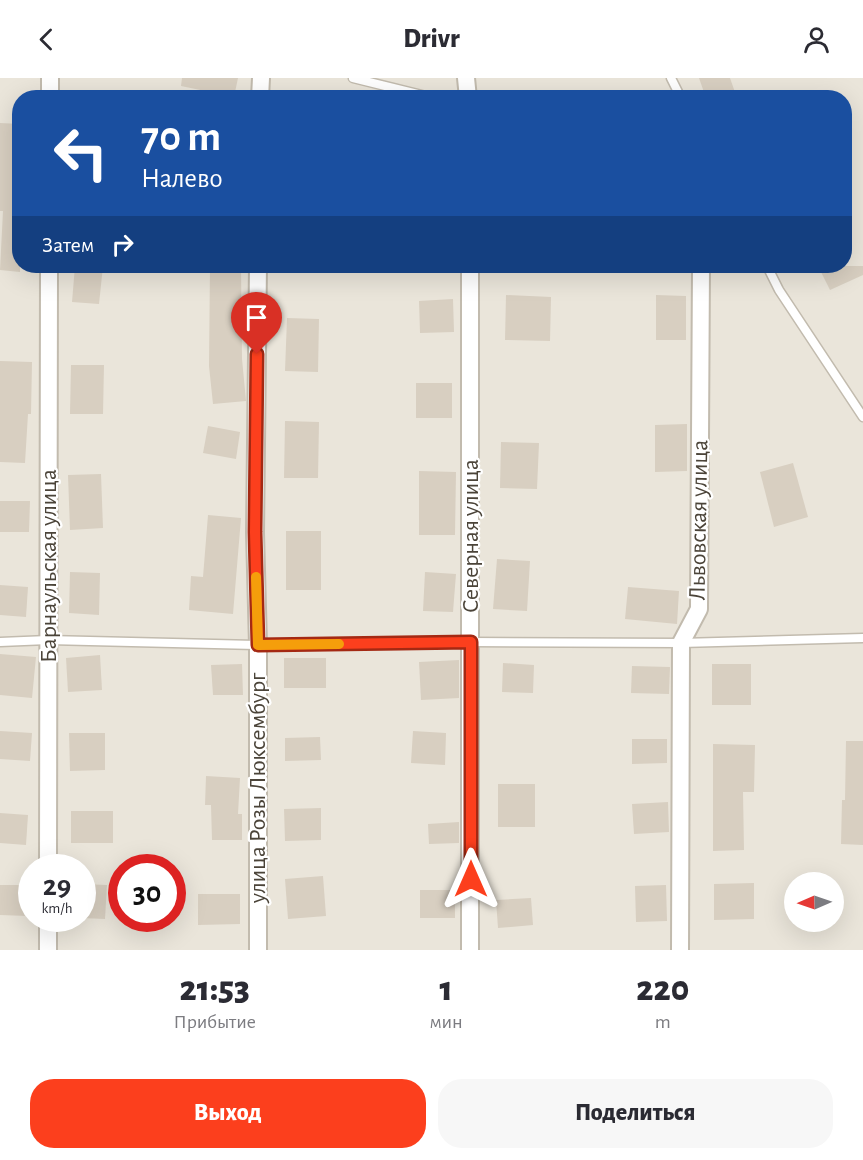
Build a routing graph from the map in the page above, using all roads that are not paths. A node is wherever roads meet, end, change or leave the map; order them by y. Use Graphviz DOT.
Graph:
graph roads {
  1 [pos="353,78"];
  2 [pos="402,90"];
  3 [pos="49,273"];
  4 [pos="258,273"];
  5 [pos="470,273"];
  6 [pos="701,273"];
  7 [pos="770,273"];
  8 [pos="863,417"];
  9 [pos="863,638"];
  10 [pos="48,640"];
  11 [pos="0,642"];
  12 [pos="471,642"];
  13 [pos="681,643"];
  14 [pos="258,645"];
  15 [pos="48,854"];
  16 [pos="48,932"];
  17 [pos="48,950"];
  18 [pos="258,950"];
  19 [pos="470,950"];
  20 [pos="680,950"];
  1 -- 2 [label="lane"];
  3 -- 10 [label="street, Барнаульская улица"];
  4 -- 14 [label="street, улица Розы Люксембург"];
  5 -- 12 [label="street, Северная улица"];
  6 -- 13 [label="street, Львовская улица"];
  7 -- 8 [label="lane"];
  9 -- 13 [label="lane"];
  10 -- 11 [label="lane"];
  10 -- 14 [label="lane"];
  10 -- 15 [label="street, Барнаульская улица"];
  12 -- 13 [label="lane"];
  12 -- 14 [label="lane"];
  12 -- 19 [label="street, Северная улица"];
  13 -- 20 [label="street, Львовская улица"];
  14 -- 18 [label="street, улица Розы Люксембург"];
  16 -- 17 [label="street"];
}
